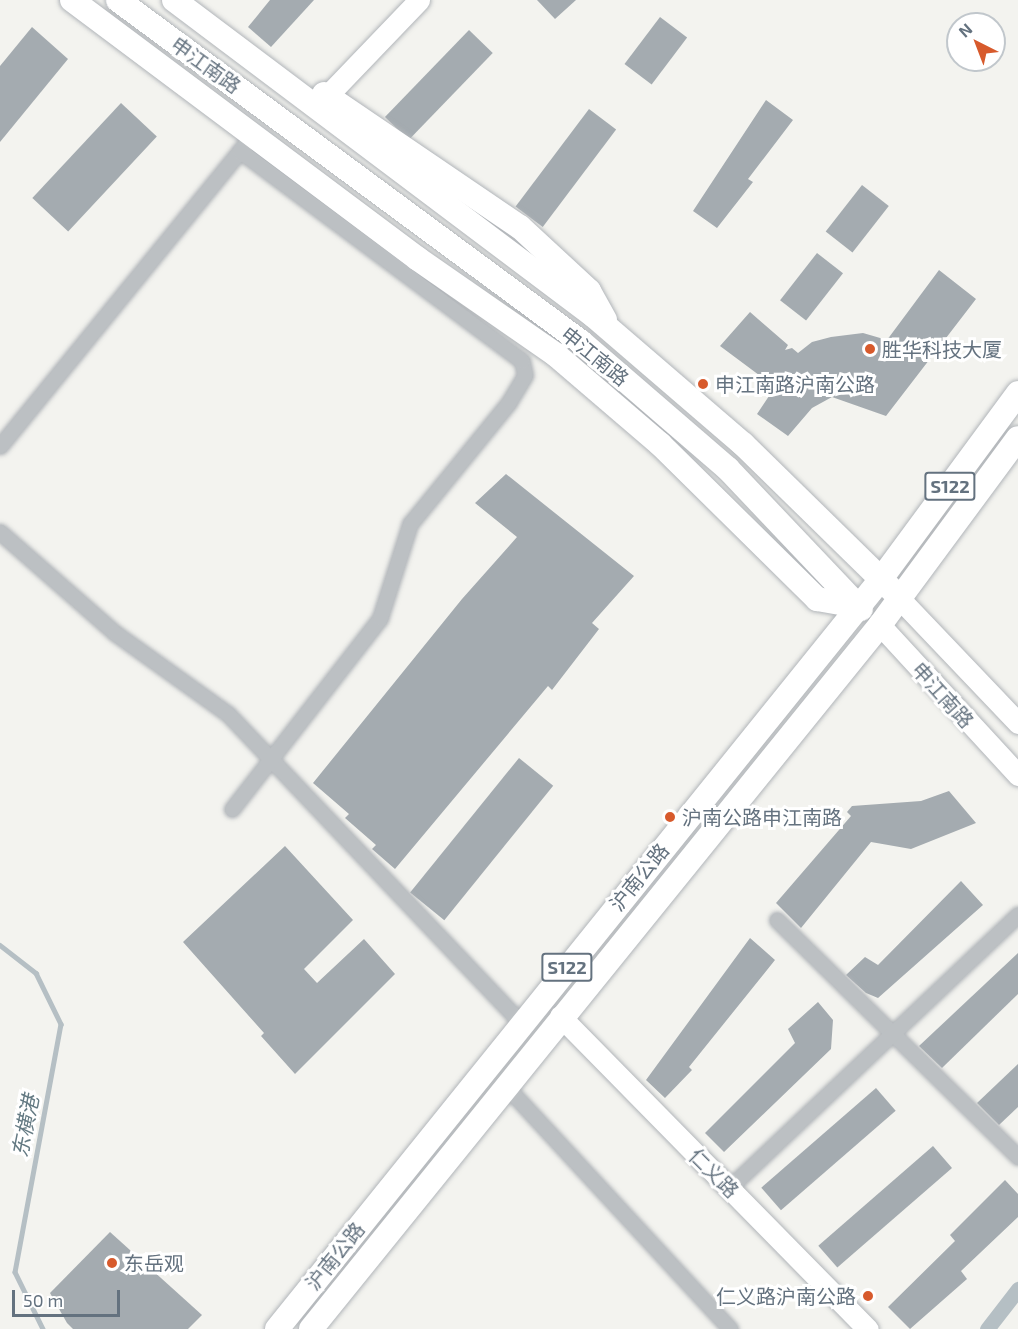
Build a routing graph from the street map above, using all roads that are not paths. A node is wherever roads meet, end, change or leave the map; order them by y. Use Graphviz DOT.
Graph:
graph roads {
  1 [pos="72,0"];
  2 [pos="118,0"];
  3 [pos="174,0"];
  4 [pos="198,0"];
  5 [pos="419,0"];
  6 [pos="327,96"];
  7 [pos="246,144"];
  8 [pos="610,330"];
  9 [pos="581,342"];
  10 [pos="1018,393"];
  11 [pos="1018,438"];
  12 [pos="660,444"];
  13 [pos="0,446"];
  14 [pos="0,532"];
  15 [pos="881,579"];
  16 [pos="899,598"];
  17 [pos="858,606"];
  18 [pos="880,625"];
  19 [pos="1018,723"];
  20 [pos="271,759"];
  21 [pos="1018,775"];
  22 [pos="232,809"];
  23 [pos="1018,915"];
  24 [pos="777,920"];
  25 [pos="560,1016"];
  26 [pos="522,1024"];
  27 [pos="893,1031"];
  28 [pos="505,1085"];
  29 [pos="1018,1157"];
  30 [pos="729,1188"];
  31 [pos="277,1329"];
  32 [pos="311,1329"];
  33 [pos="730,1329"];
  34 [pos="868,1329"];
  1 -- 7 [label="main road"];
  2 -- 9 [label="main road, 申江南路"];
  3 -- 8 [label="main road, 申江南路"];
  4 -- 6 [label="main road"];
  5 -- 6 [label="street"];
  6 -- 8 [label="main road"];
  7 -- 12 [label="main road"];
  7 -- 13 [label="street"];
  7 -- 20 [label="street"];
  8 -- 15 [label="main road, 申江南路"];
  9 -- 12 [label="main road"];
  9 -- 17 [label="main road, 申江南路"];
  10 -- 15 [label="main road, 沪南公路 / S122"];
  11 -- 16 [label="main road, 沪南公路 / S122"];
  12 -- 17 [label="main road"];
  14 -- 20 [label="street"];
  15 -- 16 [label="main road, 申江南路"];
  15 -- 17 [label="main road, 沪南公路 / S122"];
  16 -- 18 [label="main road, 沪南公路 / S122"];
  16 -- 19 [label="street, 申江南路"];
  17 -- 18 [label="main road, 申江南路"];
  17 -- 26 [label="main road, 沪南公路 / S122"];
  18 -- 21 [label="street, 申江南路"];
  18 -- 25 [label="main road, 沪南公路 / S122"];
  20 -- 22 [label="street"];
  20 -- 26 [label="street"];
  23 -- 27 [label="street"];
  24 -- 27 [label="street"];
  25 -- 28 [label="main road, 沪南公路 / S122"];
  25 -- 30 [label="street, 仁义路"];
  26 -- 31 [label="main road, 沪南公路 / S122"];
  27 -- 29 [label="street"];
  27 -- 30 [label="street"];
  28 -- 32 [label="main road, 沪南公路 / S122"];
  28 -- 33 [label="street"];
  30 -- 34 [label="street, 仁义路"];
}
